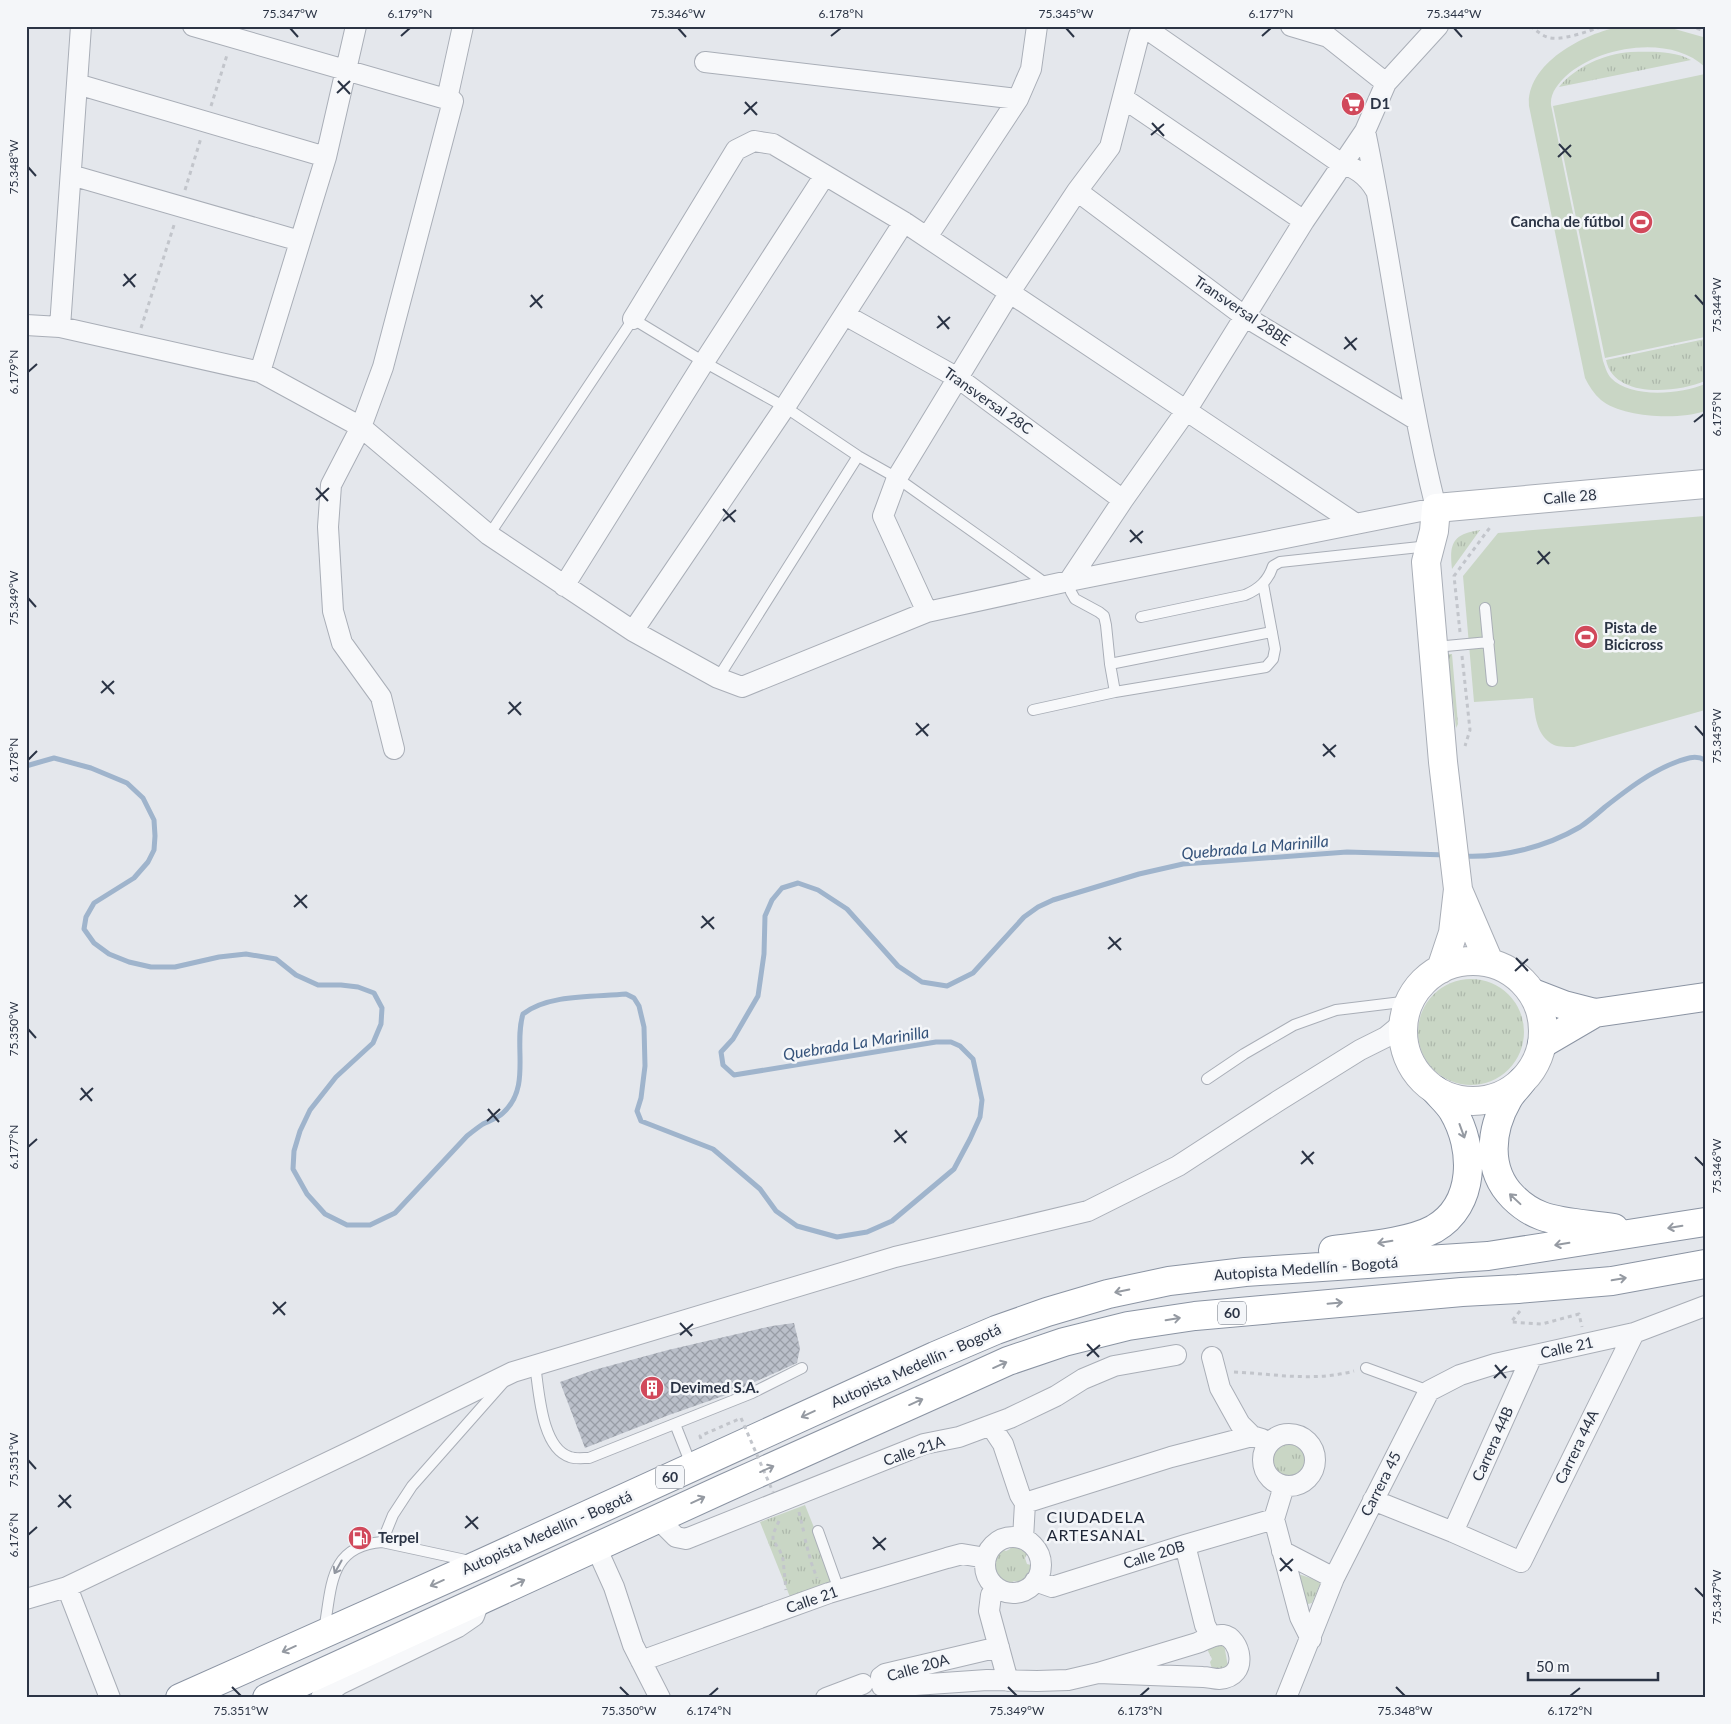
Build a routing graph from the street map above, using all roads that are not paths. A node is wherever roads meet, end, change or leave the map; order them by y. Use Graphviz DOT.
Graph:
graph roads {
  1 [pos="81,26"];
  2 [pos="193,26"];
  3 [pos="356,26"];
  4 [pos="463,26"];
  5 [pos="1037,26"];
  6 [pos="1144,26"];
  7 [pos="1291,26"];
  8 [pos="1438,26"];
  9 [pos="255,35"];
  10 [pos="705,62"];
  11 [pos="346,70"];
  12 [pos="1386,83"];
  13 [pos="77,84"];
  14 [pos="1123,98"];
  15 [pos="1018,99"];
  16 [pos="447,100"];
  17 [pos="1365,131"];
  18 [pos="326,157"];
  19 [pos="1344,163"];
  20 [pos="71,175"];
  21 [pos="825,175"];
  22 [pos="1077,191"];
  23 [pos="1378,194"];
  24 [pos="1304,221"];
  25 [pos="904,222"];
  26 [pos="927,237"];
  27 [pos="300,241"];
  28 [pos="1010,292"];
  29 [pos="845,315"];
  30 [pos="1244,316"];
  31 [pos="633,318"];
  32 [pos="26,325"];
  33 [pos="60,327"];
  34 [pos="704,362"];
  35 [pos="260,372"];
  36 [pos="958,378"];
  37 [pos="785,407"];
  38 [pos="1186,411"];
  39 [pos="1415,419"];
  40 [pos="361,427"];
  41 [pos="858,456"];
  42 [pos="897,478"];
  43 [pos="1705,484"];
  44 [pos="1123,500"];
  45 [pos="1436,508"];
  46 [pos="1356,524"];
  47 [pos="489,535"];
  48 [pos="1431,546"];
  49 [pos="1069,581"];
  50 [pos="1263,584"];
  51 [pos="564,586"];
  52 [pos="1049,586"];
  53 [pos="1485,608"];
  54 [pos="927,612"];
  55 [pos="1141,617"];
  56 [pos="633,631"];
  57 [pos="1272,632"];
  58 [pos="1488,642"];
  59 [pos="1434,648"];
  60 [pos="1110,664"];
  61 [pos="718,678"];
  62 [pos="1492,681"];
  63 [pos="1116,692"];
  64 [pos="1033,710"];
  65 [pos="394,749"];
  66 [pos="1456,880"];
  67 [pos="1489,962"];
  68 [pos="1441,969"];
  69 [pos="1533,994"];
  70 [pos="1705,997"];
  71 [pos="1407,1012"];
  72 [pos="1595,1013"];
  73 [pos="1542,1044"];
  74 [pos="1207,1079"];
  75 [pos="1522,1081"];
  76 [pos="1436,1090"];
  77 [pos="1705,1222"];
  78 [pos="1645,1232"];
  79 [pos="1705,1264"];
  80 [pos="1245,1272"];
  81 [pos="1705,1306"];
  82 [pos="1634,1333"];
  83 [pos="1176,1355"];
  84 [pos="1532,1356"];
  85 [pos="1212,1357"];
  86 [pos="535,1365"];
  87 [pos="802,1368"];
  88 [pos="1366,1368"];
  89 [pos="513,1372"];
  90 [pos="1429,1390"];
  91 [pos="675,1424"];
  92 [pos="991,1426"];
  93 [pos="1252,1436"];
  94 [pos="1272,1441"];
  95 [pos="692,1467"];
  96 [pos="1284,1486"];
  97 [pos="1373,1500"];
  98 [pos="1026,1503"];
  99 [pos="658,1519"];
  100 [pos="1274,1519"];
  101 [pos="818,1531"];
  102 [pos="1453,1532"];
  103 [pos="1022,1539"];
  104 [pos="382,1542"];
  105 [pos="1185,1545"];
  106 [pos="596,1547"];
  107 [pos="1282,1551"];
  108 [pos="986,1558"];
  109 [pos="480,1564"];
  110 [pos="1334,1578"];
  111 [pos="1035,1581"];
  112 [pos="67,1587"];
  113 [pos="997,1588"];
  114 [pos="839,1590"];
  115 [pos="26,1599"];
  116 [pos="480,1600"];
  117 [pos="324,1634"];
  118 [pos="1311,1639"];
  119 [pos="1204,1640"];
  120 [pos="999,1647"];
  121 [pos="641,1660"];
  122 [pos="1098,1673"];
  123 [pos="1211,1678"];
  124 [pos="1008,1681"];
  125 [pos="863,1684"];
  126 [pos="110,1698"];
  127 [pos="180,1698"];
  128 [pos="267,1698"];
  129 [pos="321,1698"];
  130 [pos="660,1698"];
  131 [pos="826,1698"];
  132 [pos="1286,1698"];
  1 -- 13 [label="street"];
  2 -- 9 [label="street"];
  3 -- 11 [label="street"];
  4 -- 16 [label="street"];
  5 -- 15 [label="street"];
  6 -- 14 [label="street"];
  6 -- 19 [label="street"];
  7 -- 12 [label="street"];
  8 -- 12 [label="street"];
  9 -- 11 [label="street"];
  10 -- 15 [label="street"];
  11 -- 16 [label="street"];
  11 -- 18 [label="street"];
  12 -- 17 [label="street"];
  13 -- 18 [label="street"];
  13 -- 20 [label="street"];
  14 -- 22 [label="street"];
  14 -- 24 [label="street"];
  15 -- 26 [label="street"];
  16 -- 40 [label="street"];
  17 -- 19 [label="street"];
  17 -- 23 [label="street"];
  18 -- 27 [label="street"];
  19 -- 23 [label="street"];
  19 -- 24 [label="street"];
  20 -- 27 [label="street"];
  20 -- 33 [label="street"];
  21 -- 25 [label="street"];
  21 -- 31 [label="street"];
  21 -- 34 [label="street"];
  22 -- 28 [label="street"];
  22 -- 30 [label="street, Transversal 28BE"];
  23 -- 39 [label="street"];
  24 -- 30 [label="street"];
  25 -- 26 [label="street"];
  25 -- 29 [label="street"];
  26 -- 28 [label="street"];
  27 -- 35 [label="street"];
  28 -- 36 [label="street"];
  28 -- 38 [label="street"];
  29 -- 36 [label="street, Transversal 28C"];
  29 -- 37 [label="street"];
  30 -- 38 [label="street"];
  30 -- 39 [label="street, Transversal 28BE"];
  31 -- 34 [label="lane"];
  31 -- 47 [label="lane"];
  32 -- 33 [label="street"];
  33 -- 35 [label="street"];
  34 -- 37 [label="lane"];
  34 -- 51 [label="street"];
  35 -- 40 [label="street"];
  36 -- 42 [label="street"];
  36 -- 44 [label="street, Transversal 28C"];
  37 -- 41 [label="lane"];
  37 -- 56 [label="street"];
  38 -- 44 [label="street"];
  38 -- 46 [label="street"];
  39 -- 45 [label="street"];
  40 -- 47 [label="street"];
  40 -- 65 [label="street"];
  41 -- 42 [label="lane"];
  41 -- 61 [label="lane"];
  42 -- 52 [label="lane"];
  42 -- 54 [label="street"];
  43 -- 45 [label="main road, Calle 28"];
  44 -- 49 [label="street"];
  45 -- 46 [label="street"];
  45 -- 48 [label="main road"];
  46 -- 49 [label="street"];
  47 -- 51 [label="street"];
  48 -- 50 [label="lane"];
  48 -- 59 [label="main road"];
  49 -- 52 [label="street"];
  49 -- 60 [label="lane"];
  50 -- 55 [label="lane"];
  50 -- 57 [label="lane"];
  51 -- 56 [label="street"];
  52 -- 54 [label="street"];
  53 -- 58 [label="lane"];
  54 -- 61 [label="street"];
  56 -- 61 [label="street"];
  57 -- 60 [label="lane"];
  57 -- 63 [label="lane"];
  58 -- 59 [label="lane"];
  58 -- 62 [label="lane"];
  59 -- 66 [label="main road"];
  60 -- 63 [label="lane"];
  63 -- 64 [label="lane"];
  66 -- 67 [label="main road"];
  66 -- 68 [label="main road"];
  67 -- 68 [label="main road"];
  67 -- 69 [label="main road"];
  68 -- 71 [label="main road"];
  69 -- 72 [label="main road"];
  69 -- 73 [label="main road"];
  70 -- 72 [label="main road"];
  71 -- 74 [label="lane"];
  71 -- 76 [label="main road"];
  71 -- 86 [label="street"];
  72 -- 73 [label="main road"];
  73 -- 75 [label="main road"];
  75 -- 76 [label="main road"];
  78 -- 75 [label="main road, one-way"];
  76 -- 80 [label="main road, one-way"];
  77 -- 78 [label="main road, Autopista Medellín - Bogotá / 60, one-way"];
  78 -- 80 [label="main road, Autopista Medellín - Bogotá / 60, one-way"];
  99 -- 79 [label="main road, 60, one-way"];
  80 -- 95 [label="main road, Autopista Medellín - Bogotá / 60, one-way"];
  81 -- 82 [label="street, Calle 21"];
  82 -- 84 [label="street, Calle 21"];
  82 -- 102 [label="street, Carrera 44A"];
  83 -- 92 [label="street, Calle 21A"];
  84 -- 90 [label="street, Calle 21"];
  84 -- 102 [label="street, Carrera 44B"];
  85 -- 93 [label="street"];
  86 -- 89 [label="street"];
  86 -- 91 [label="lane"];
  87 -- 91 [label="lane"];
  88 -- 90 [label="lane"];
  89 -- 104 [label="lane"];
  89 -- 112 [label="street"];
  90 -- 97 [label="street, Carrera 45"];
  91 -- 95 [label="lane"];
  92 -- 98 [label="street"];
  92 -- 99 [label="street, Calle 21A"];
  93 -- 94 [label="street"];
  93 -- 98 [label="street"];
  94 -- 96 [label="street"];
  94 -- 96 [label="street"];
  95 -- 109 [label="main road, Autopista Medellín - Bogotá / 60"];
  96 -- 100 [label="street"];
  97 -- 102 [label="street"];
  97 -- 110 [label="street, Carrera 45"];
  98 -- 103 [label="street"];
  99 -- 106 [label="main road, 60"];
  100 -- 105 [label="street, Calle 20B"];
  100 -- 107 [label="street"];
  101 -- 114 [label="lane"];
  103 -- 108 [label="street"];
  103 -- 111 [label="street"];
  104 -- 109 [label="lane"];
  104 -- 117 [label="lane, one-way"];
  105 -- 111 [label="street, Calle 20B"];
  105 -- 119 [label="street"];
  116 -- 106 [label="main road, 60, one-way"];
  106 -- 121 [label="street"];
  107 -- 110 [label="street"];
  107 -- 118 [label="street"];
  108 -- 113 [label="street"];
  108 -- 114 [label="street, Calle 21"];
  109 -- 117 [label="main road, Autopista Medellín - Bogotá / 60, one-way"];
  110 -- 118 [label="street, Carrera 45"];
  111 -- 113 [label="street"];
  112 -- 115 [label="street"];
  112 -- 126 [label="street"];
  113 -- 120 [label="street"];
  114 -- 121 [label="street, Calle 21"];
  116 -- 128 [label="main road, 60"];
  116 -- 129 [label="street"];
  117 -- 127 [label="main road, Autopista Medellín - Bogotá / 60, one-way"];
  118 -- 132 [label="street, Carrera 45"];
  119 -- 122 [label="street, Calle 20A"];
  119 -- 123 [label="street"];
  119 -- 123 [label="street"];
  120 -- 124 [label="street"];
  120 -- 124 [label="street, Calle 20A"];
  121 -- 130 [label="street"];
  122 -- 123 [label="street, Calle 20A"];
  122 -- 124 [label="street, Calle 20A"];
  125 -- 131 [label="street"];
}
